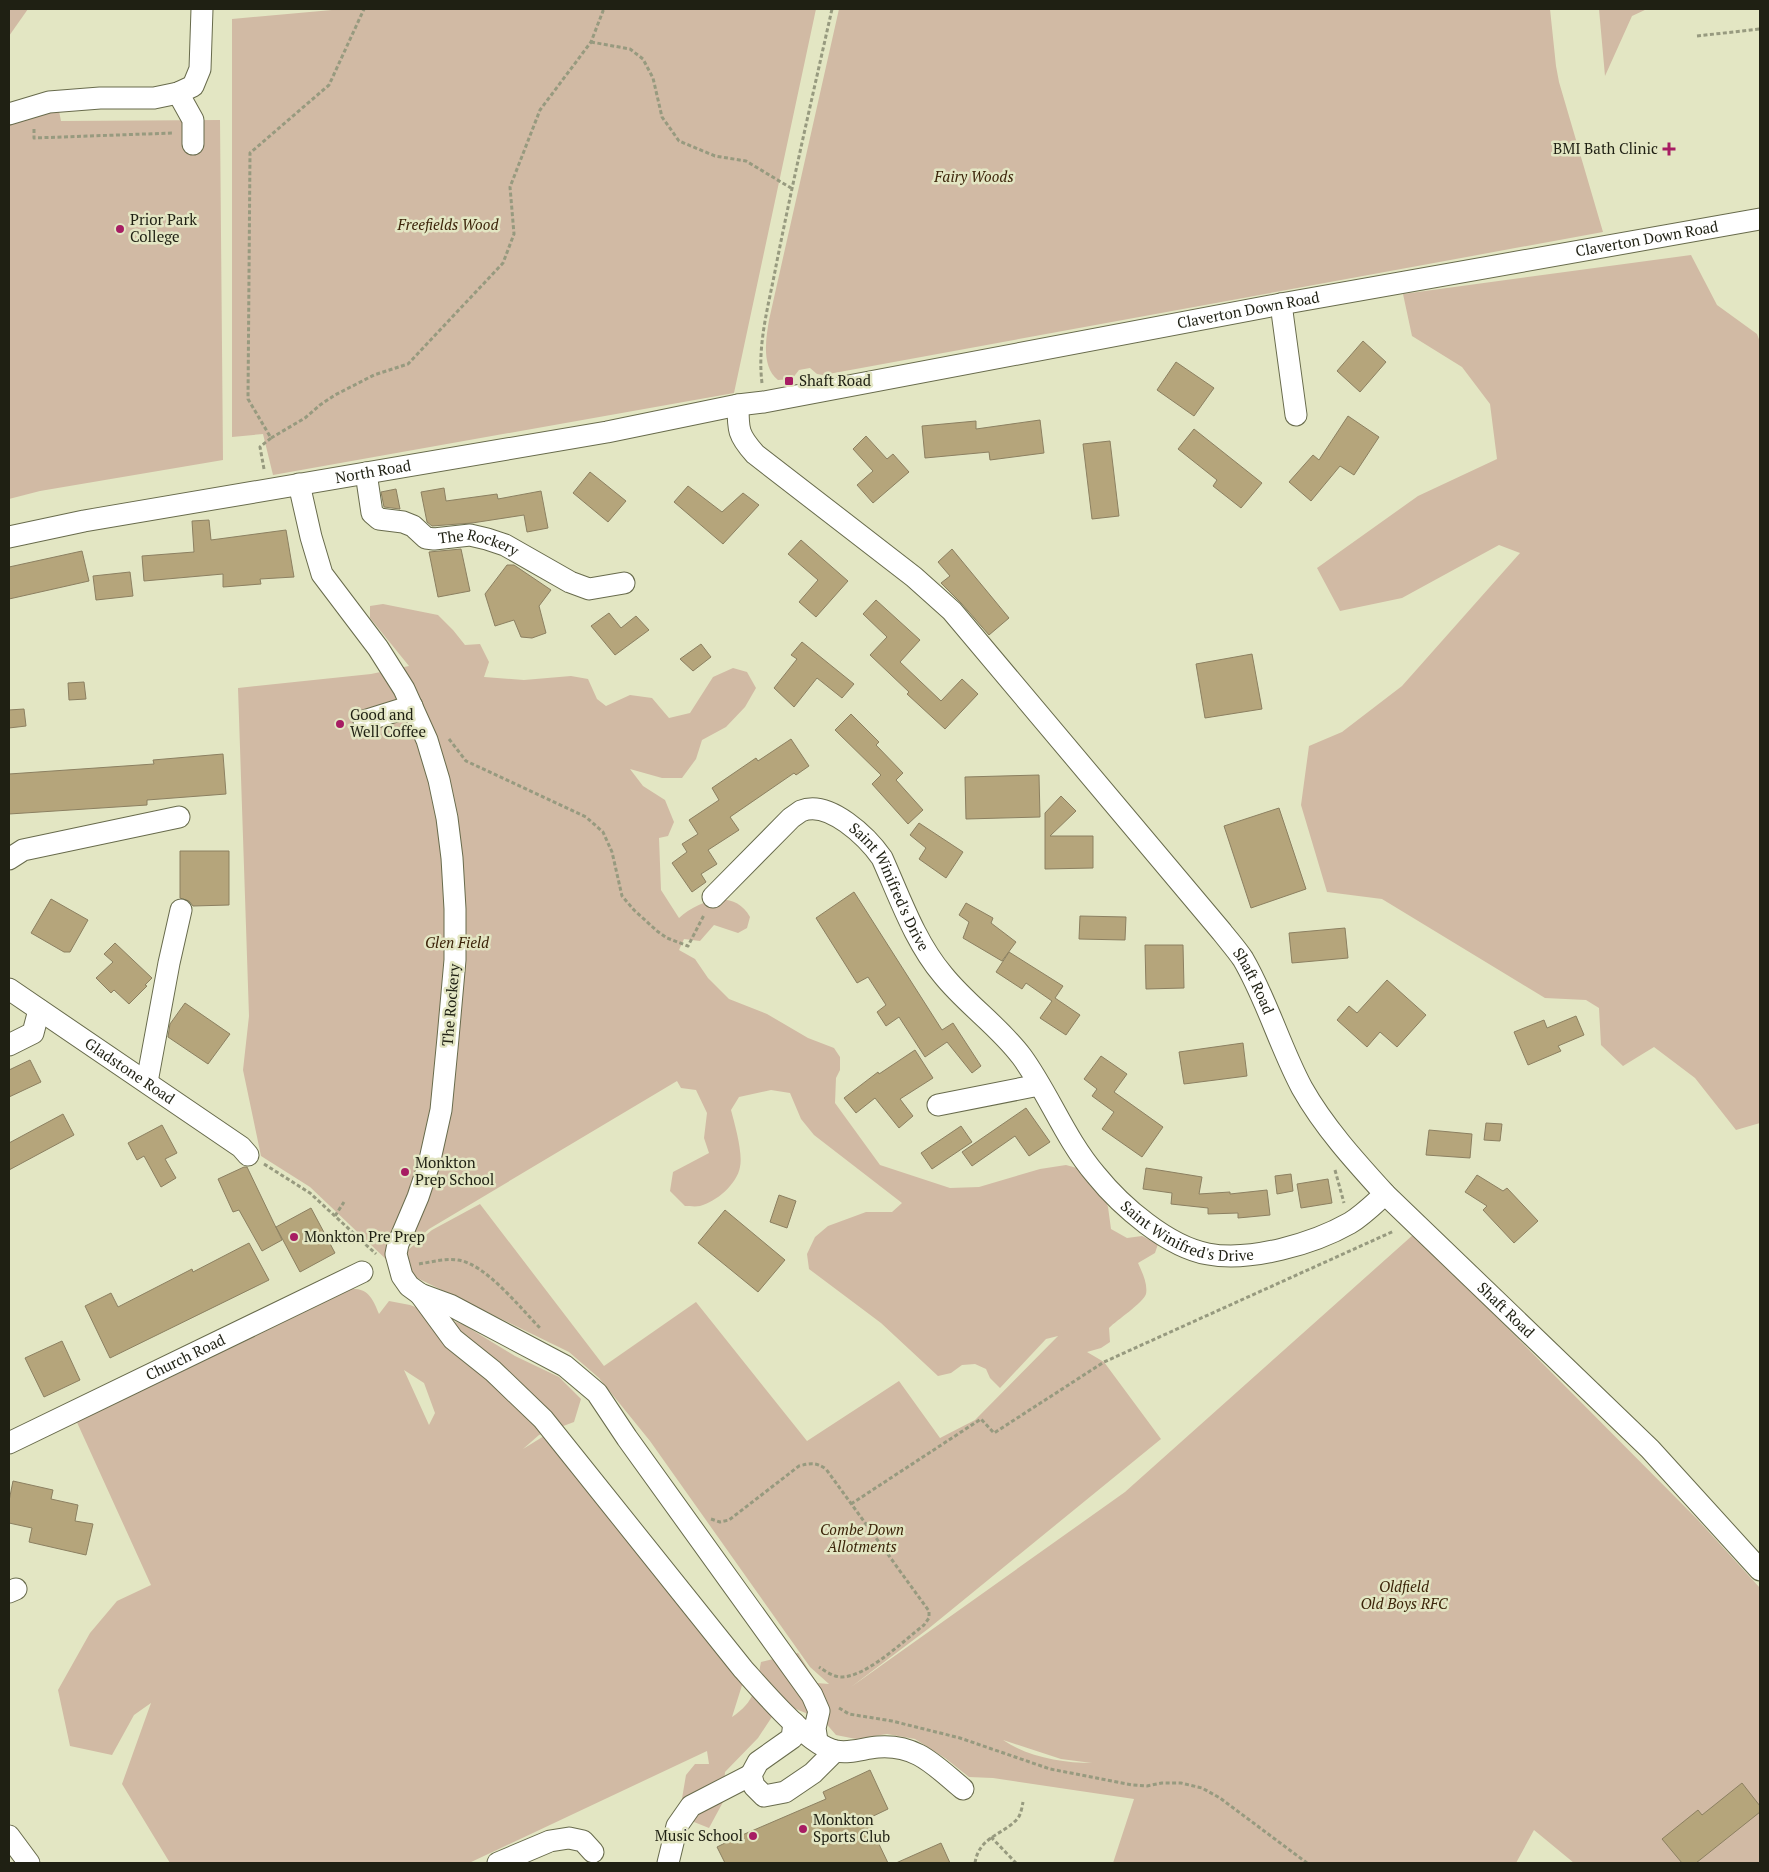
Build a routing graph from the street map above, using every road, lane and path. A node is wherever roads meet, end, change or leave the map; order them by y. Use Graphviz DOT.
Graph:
graph roads {
  1 [pos="202,9"];
  2 [pos="364,9"];
  3 [pos="601,9"];
  4 [pos="832,9"];
  5 [pos="1760,29"];
  6 [pos="1697,36"];
  7 [pos="591,42"];
  8 [pos="178,94"];
  9 [pos="33,106"];
  10 [pos="9,114"];
  11 [pos="193,138"];
  12 [pos="791,188"];
  13 [pos="1760,219"];
  14 [pos="1281,304"];
  15 [pos="764,402"];
  16 [pos="738,405"];
  17 [pos="1296,415"];
  18 [pos="271,438"];
  19 [pos="366,473"];
  20 [pos="300,484"];
  21 [pos="268,489"];
  22 [pos="9,537"];
  23 [pos="624,583"];
  24 [pos="412,706"];
  25 [pos="364,721"];
  26 [pos="445,734"];
  27 [pos="179,817"];
  28 [pos="9,859"];
  29 [pos="713,898"];
  30 [pos="181,910"];
  31 [pos="9,989"];
  32 [pos="39,1010"];
  33 [pos="9,1045"];
  34 [pos="147,1082"];
  35 [pos="1039,1084"];
  36 [pos="938,1105"];
  37 [pos="248,1155"];
  38 [pos="1385,1194"];
  39 [pos="344,1202"];
  40 [pos="335,1216"];
  41 [pos="1413,1220"];
  42 [pos="379,1257"];
  43 [pos="399,1268"];
  44 [pos="362,1272"];
  45 [pos="420,1294"];
  46 [pos="546,1333"];
  47 [pos="9,1443"];
  48 [pos="851,1504"];
  49 [pos="715,1526"];
  50 [pos="1760,1570"];
  51 [pos="815,1663"];
  52 [pos="835,1703"];
  53 [pos="794,1723"];
  54 [pos="826,1746"];
  55 [pos="752,1775"];
  56 [pos="963,1788"];
  57 [pos="1023,1802"];
  58 [pos="9,1836"];
  59 [pos="992,1837"];
  60 [pos="593,1852"];
  61 [pos="29,1863"];
  62 [pos="498,1863"];
  63 [pos="668,1863"];
  64 [pos="975,1863"];
  65 [pos="1016,1863"];
  66 [pos="1307,1863"];
  1 -- 8 [label="street"];
  2 -- 18 [label="path"];
  3 -- 7 [label="path"];
  4 -- 12 [label="path"];
  5 -- 6 [label="path"];
  7 -- 12 [label="path"];
  7 -- 18 [label="path"];
  8 -- 9 [label="street"];
  8 -- 11 [label="street"];
  9 -- 10 [label="street"];
  9 -- 11 [label="path"];
  12 -- 15 [label="path"];
  13 -- 14 [label="street, Claverton Down Road"];
  14 -- 15 [label="street, Claverton Down Road"];
  14 -- 17 [label="street"];
  15 -- 16 [label="street, Claverton Down Road"];
  16 -- 19 [label="street, North Road"];
  16 -- 38 [label="street, Shaft Road"];
  18 -- 21 [label="path"];
  19 -- 20 [label="street, North Road"];
  19 -- 23 [label="street, The Rockery"];
  20 -- 21 [label="street, North Road"];
  20 -- 24 [label="street, The Rockery"];
  21 -- 22 [label="street, North Road"];
  24 -- 25 [label="street"];
  24 -- 43 [label="street, The Rockery"];
  26 -- 29 [label="path"];
  27 -- 28 [label="street"];
  29 -- 35 [label="street, Saint Winifred's Drive"];
  30 -- 34 [label="street"];
  31 -- 32 [label="street, Gladstone Road"];
  32 -- 33 [label="street"];
  32 -- 34 [label="street, Gladstone Road"];
  34 -- 37 [label="street, Gladstone Road"];
  35 -- 36 [label="street"];
  35 -- 38 [label="street, Saint Winifred's Drive"];
  37 -- 40 [label="path"];
  38 -- 41 [label="street, Shaft Road"];
  39 -- 40 [label="path"];
  40 -- 42 [label="path"];
  41 -- 48 [label="path"];
  41 -- 50 [label="street, Shaft Road"];
  43 -- 45 [label="street"];
  43 -- 46 [label="path"];
  44 -- 47 [label="street, Church Road"];
  45 -- 53 [label="street"];
  45 -- 54 [label="street"];
  48 -- 49 [label="path"];
  48 -- 51 [label="path"];
  52 -- 66 [label="path"];
  53 -- 54 [label="street"];
  53 -- 55 [label="street"];
  54 -- 55 [label="street"];
  54 -- 56 [label="street"];
  55 -- 63 [label="street"];
  57 -- 59 [label="path"];
  58 -- 61 [label="street"];
  59 -- 64 [label="path"];
  59 -- 65 [label="path"];
  60 -- 62 [label="street"];
}
